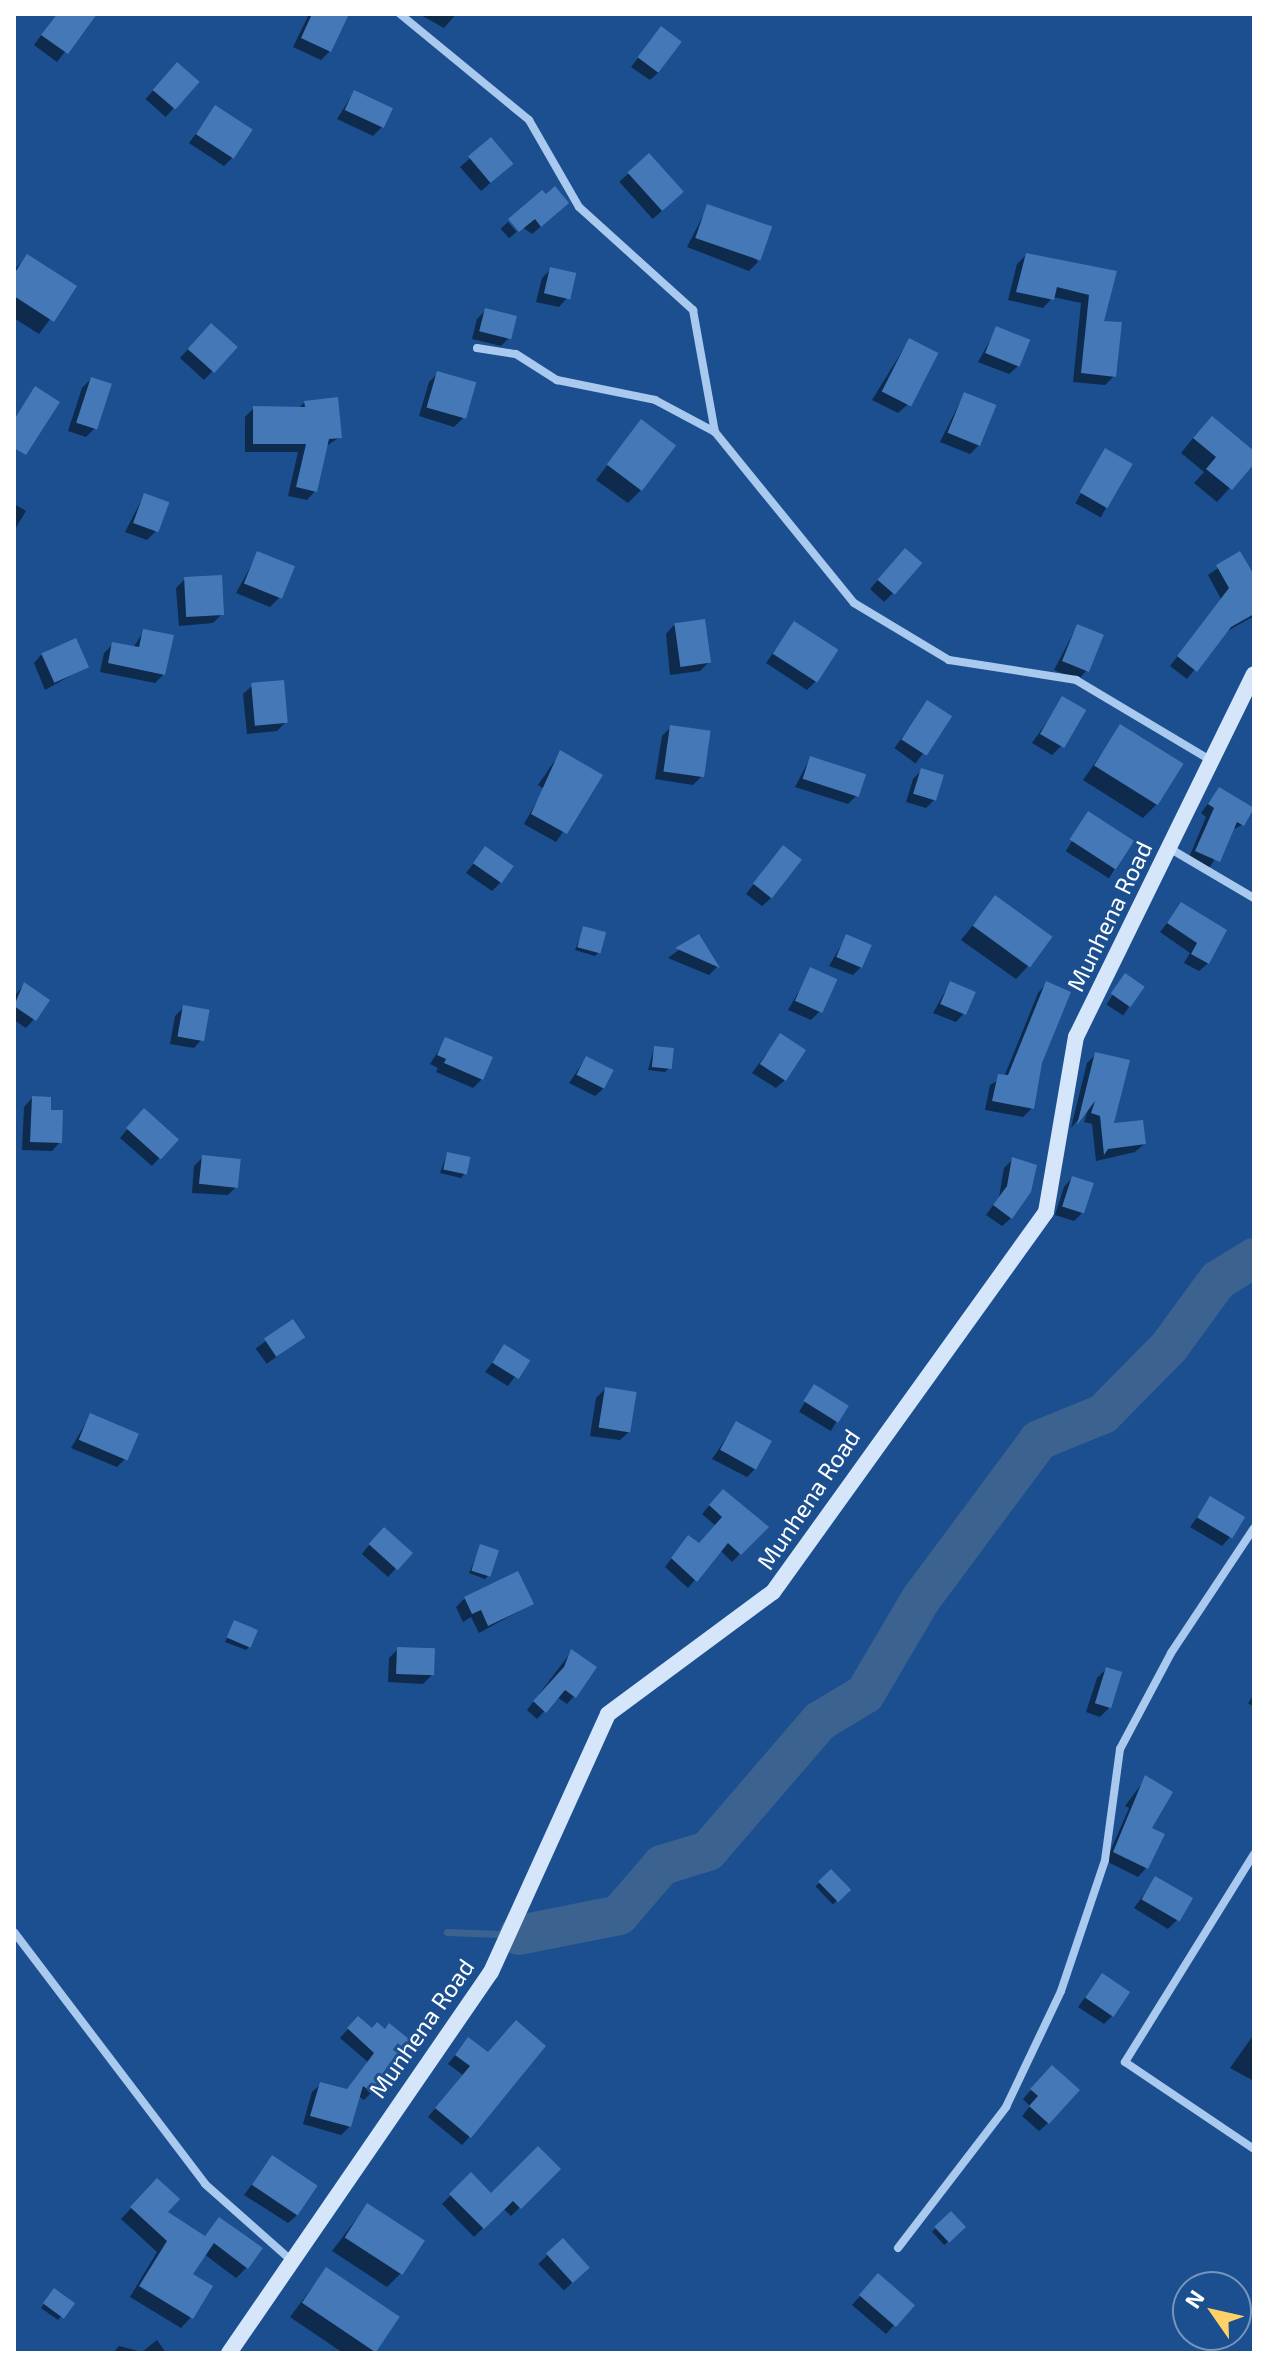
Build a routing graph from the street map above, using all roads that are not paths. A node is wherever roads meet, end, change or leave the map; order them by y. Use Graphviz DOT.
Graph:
graph roads {
  1 [pos="400,14"];
  2 [pos="477,348"];
  3 [pos="715,432"];
  4 [pos="1254,674"];
  5 [pos="1210,760"];
  6 [pos="1169,848"];
  7 [pos="1254,898"];
  8 [pos="1254,1528"];
  9 [pos="1254,1854"];
  10 [pos="14,1932"];
  11 [pos="1254,2149"];
  12 [pos="898,2248"];
  13 [pos="291,2260"];
  14 [pos="229,2353"];
  1 -- 3 [label="street"];
  2 -- 3 [label="street"];
  3 -- 5 [label="street"];
  4 -- 5 [label="street, Munhena Road"];
  5 -- 6 [label="street, Munhena Road"];
  6 -- 7 [label="street"];
  6 -- 13 [label="street, Munhena Road"];
  8 -- 12 [label="street"];
  9 -- 11 [label="street"];
  10 -- 13 [label="street"];
  13 -- 14 [label="street, Munhena Road"];
}
